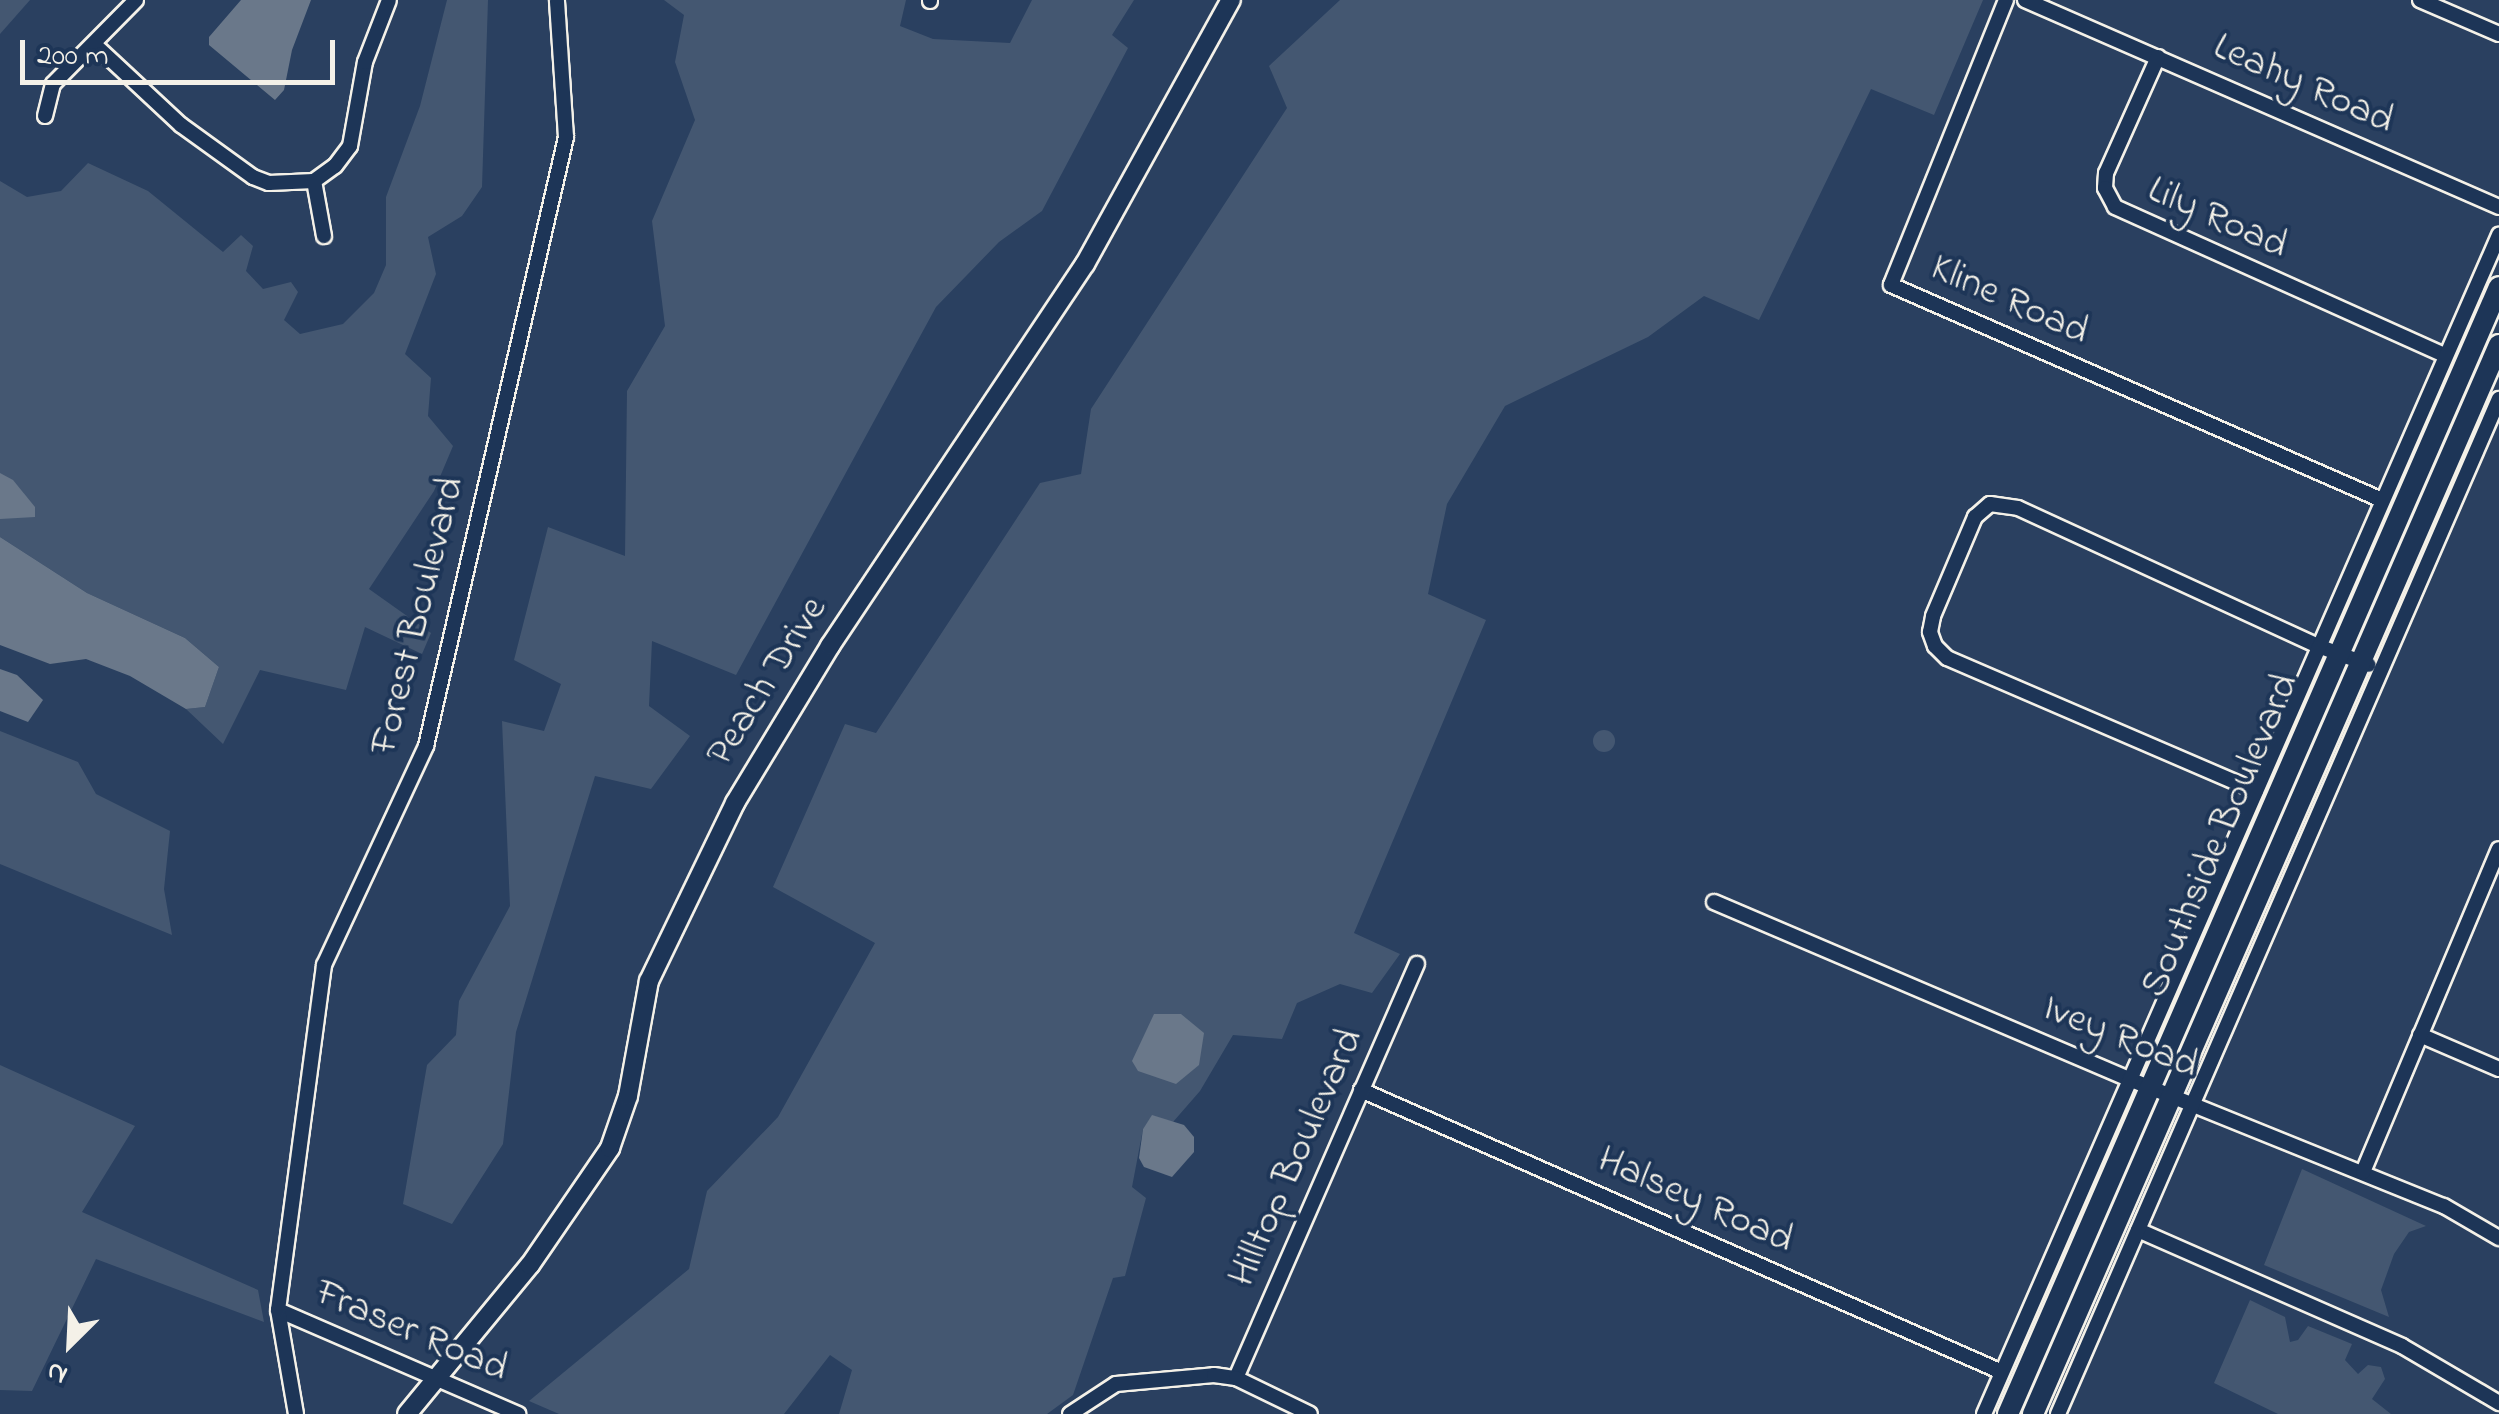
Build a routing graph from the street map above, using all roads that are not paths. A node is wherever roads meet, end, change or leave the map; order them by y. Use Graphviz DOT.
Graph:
graph roads {
  1 [pos="136,0"];
  2 [pos="389,0"];
  3 [pos="557,0"];
  4 [pos="1231,0"];
  5 [pos="2006,0"];
  6 [pos="2025,0"];
  7 [pos="2420,0"];
  8 [pos="2499,34"];
  9 [pos="94,44"];
  10 [pos="2158,57"];
  11 [pos="45,116"];
  12 [pos="314,181"];
  13 [pos="2499,206"];
  14 [pos="2499,235"];
  15 [pos="324,236"];
  16 [pos="2499,287"];
  17 [pos="2499,344"];
  18 [pos="2444,356"];
  19 [pos="2499,399"];
  20 [pos="2382,500"];
  21 [pos="2328,650"];
  22 [pos="2361,662"];
  23 [pos="2381,669"];
  24 [pos="2256,790"];
  25 [pos="2499,848"];
  26 [pos="2481,891"];
  27 [pos="2499,898"];
  28 [pos="1714,902"];
  29 [pos="1417,964"];
  30 [pos="2420,1035"];
  31 [pos="2499,1068"];
  32 [pos="2130,1080"];
  33 [pos="2150,1087"];
  34 [pos="1362,1090"];
  35 [pos="2172,1095"];
  36 [pos="2193,1103"];
  37 [pos="2362,1172"];
  38 [pos="2138,1230"];
  39 [pos="2499,1238"];
  40 [pos="278,1310"];
  41 [pos="2002,1372"];
  42 [pos="434,1377"];
  43 [pos="1236,1378"];
  44 [pos="2499,1404"];
  45 [pos="296,1414"];
  46 [pos="407,1414"];
  47 [pos="518,1414"];
  48 [pos="1070,1414"];
  49 [pos="1310,1414"];
  50 [pos="1984,1414"];
  51 [pos="2008,1414"];
  52 [pos="2033,1414"];
  53 [pos="2058,1414"];
  1 -- 9 [label="street"];
  2 -- 12 [label="street"];
  3 -- 40 [label="street, Forest Boulevard"];
  4 -- 42 [label="main road, Peach Drive"];
  5 -- 20 [label="street, Kline Road"];
  6 -- 10 [label="street, Leahy Road"];
  7 -- 8 [label="street"];
  9 -- 11 [label="street"];
  9 -- 12 [label="street"];
  10 -- 13 [label="street, Leahy Road"];
  10 -- 18 [label="street, Lily Road"];
  12 -- 15 [label="street"];
  14 -- 18 [label="street"];
  16 -- 21 [label="highway, Southside Boulevard"];
  17 -- 22 [label="highway, Southside Boulevard"];
  18 -- 20 [label="street"];
  19 -- 23 [label="street"];
  20 -- 21 [label="street"];
  21 -- 22 [label="street"];
  21 -- 24 [label="street"];
  21 -- 24 [label="street"];
  21 -- 33 [label="highway, Southside Boulevard"];
  22 -- 23 [label="street"];
  22 -- 35 [label="highway, Southside Boulevard"];
  23 -- 36 [label="street"];
  24 -- 32 [label="street"];
  25 -- 26 [label="street"];
  26 -- 27 [label="street"];
  26 -- 30 [label="street"];
  28 -- 32 [label="street, Ivey Road"];
  29 -- 34 [label="street, Hilltop Boulevard"];
  30 -- 31 [label="street"];
  30 -- 37 [label="street"];
  32 -- 33 [label="street, Ivey Road"];
  32 -- 41 [label="street"];
  33 -- 35 [label="street, Ivey Road"];
  33 -- 51 [label="highway, Southside Boulevard"];
  34 -- 41 [label="street, Halsey Road"];
  34 -- 43 [label="street, Hilltop Boulevard"];
  35 -- 36 [label="street, Ivey Road"];
  35 -- 52 [label="highway, Southside Boulevard"];
  36 -- 37 [label="street, Ivey Road"];
  36 -- 38 [label="street"];
  37 -- 39 [label="street, Ivey Road"];
  38 -- 44 [label="street"];
  38 -- 53 [label="street"];
  40 -- 42 [label="street, Fraser Road"];
  40 -- 45 [label="street, Forest Boulevard"];
  41 -- 50 [label="street"];
  42 -- 46 [label="main road, Peach Drive"];
  42 -- 47 [label="street, Fraser Road"];
  43 -- 48 [label="street"];
  43 -- 49 [label="street"];
}
